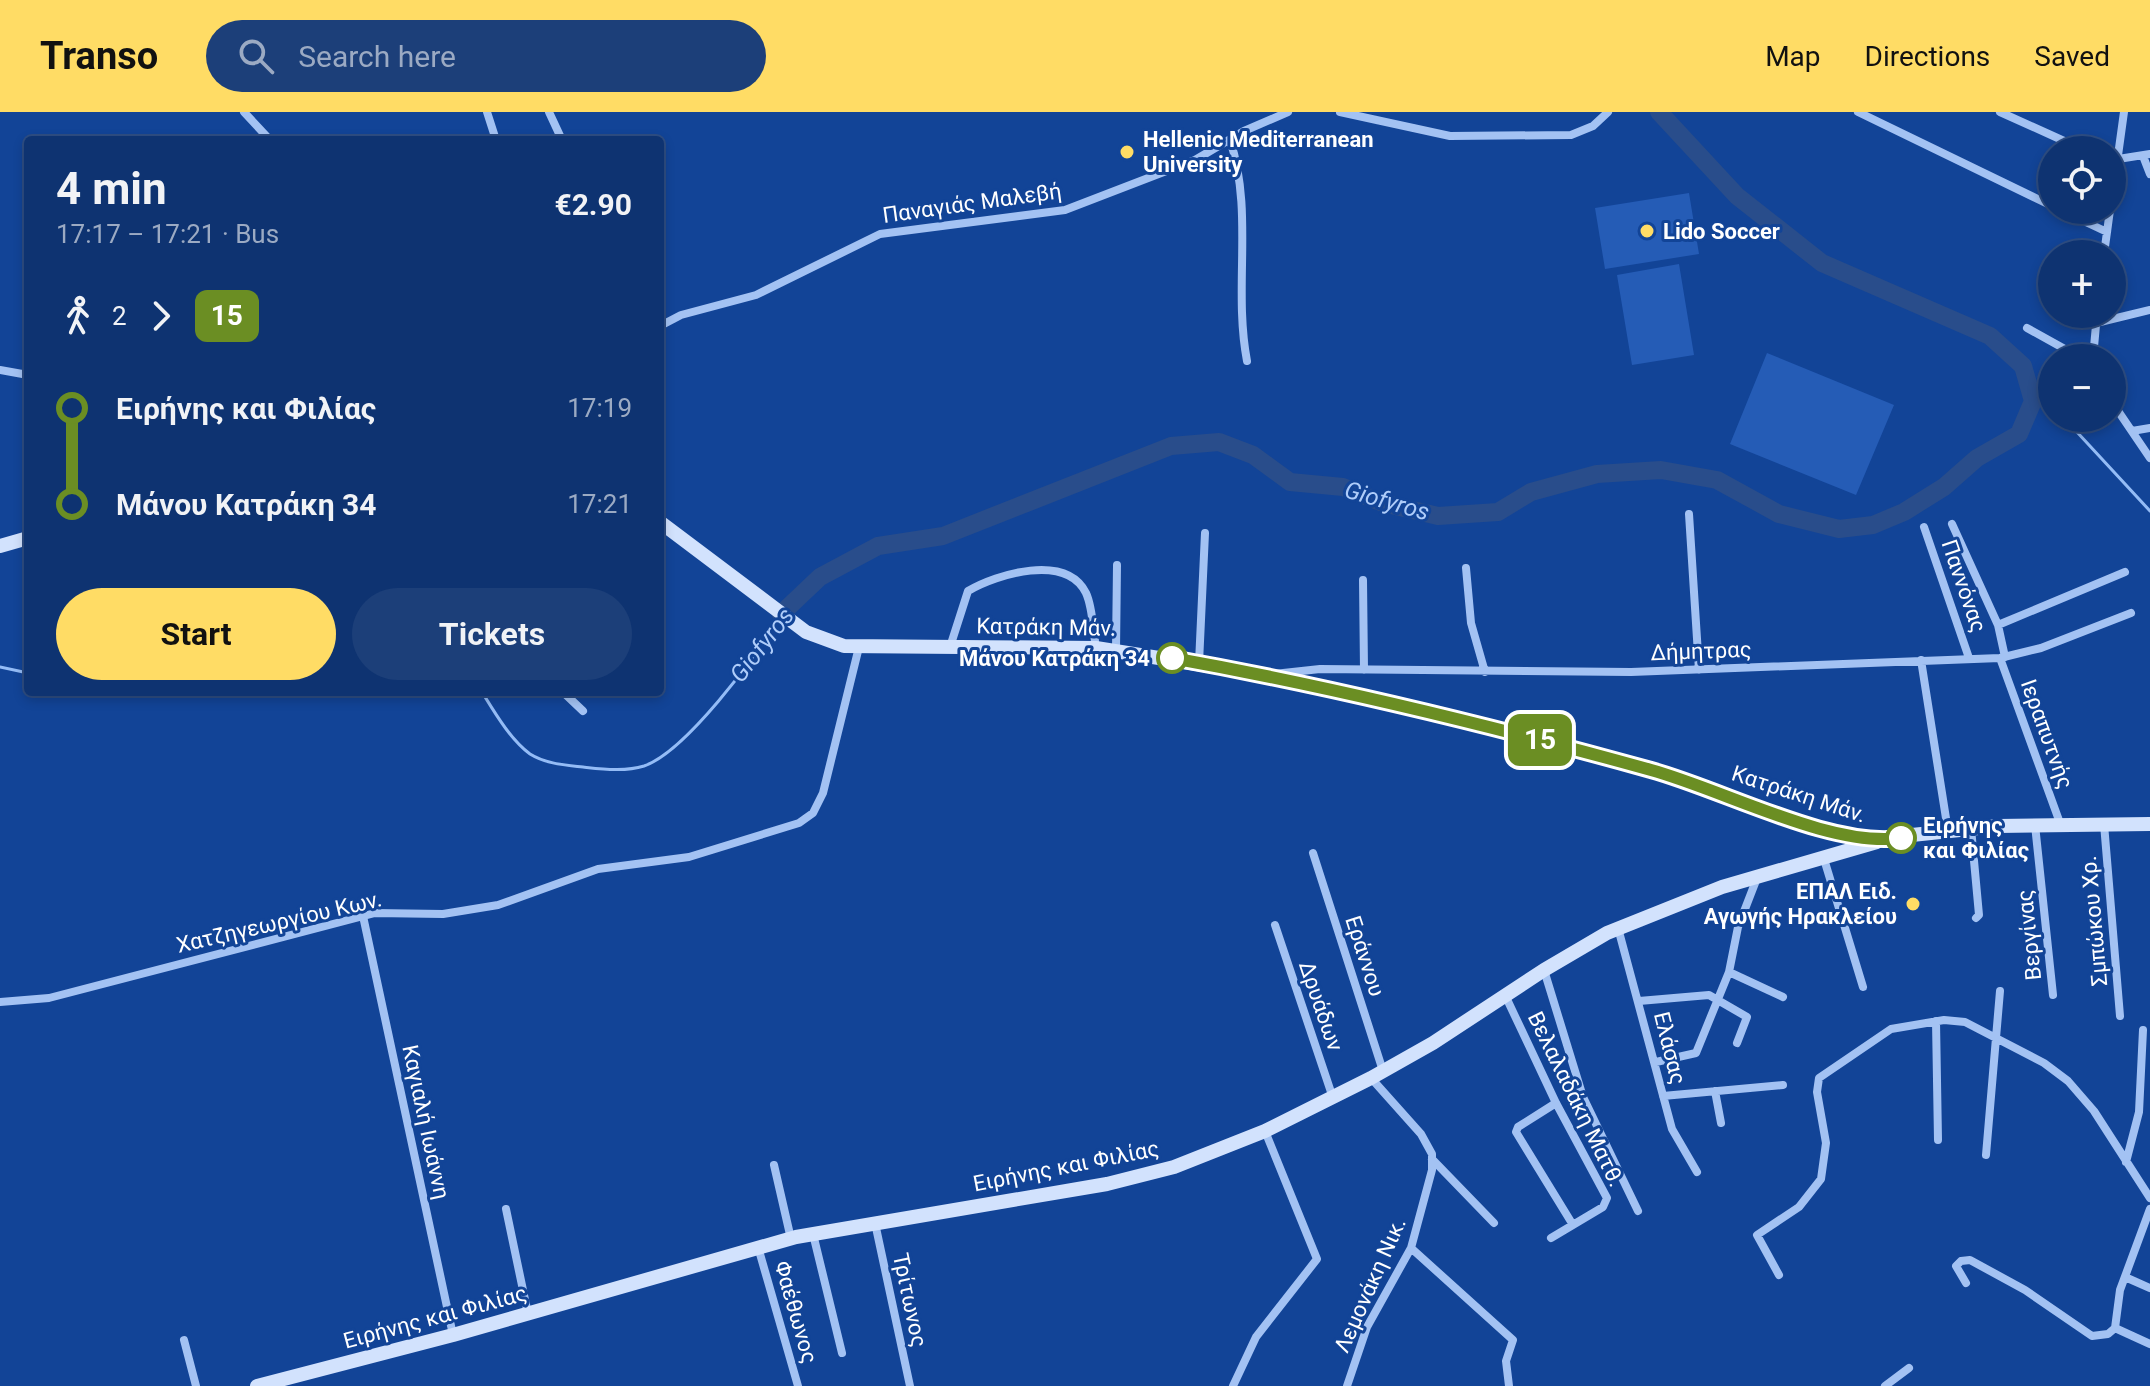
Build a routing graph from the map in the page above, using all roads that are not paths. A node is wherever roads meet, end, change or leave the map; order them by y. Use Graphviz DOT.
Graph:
graph roads {
  1 [pos="244,112"];
  2 [pos="487,112"];
  3 [pos="549,112"];
  4 [pos="1288,112"];
  5 [pos="1340,112"];
  6 [pos="1608,112"];
  7 [pos="1858,112"];
  8 [pos="2000,112"];
  9 [pos="2124,112"];
  10 [pos="266,136"];
  11 [pos="495,136"];
  12 [pos="560,136"];
  13 [pos="2053,136"];
  14 [pos="2120,136"];
  15 [pos="1230,140"];
  16 [pos="2147,155"];
  17 [pos="2126,158"];
  18 [pos="2150,174"];
  19 [pos="2038,199"];
  20 [pos="2090,224"];
  21 [pos="2108,224"];
  22 [pos="2107,232"];
  23 [pos="2106,240"];
  24 [pos="2150,310"];
  25 [pos="2126,314"];
  26 [pos="664,324"];
  27 [pos="2027,328"];
  28 [pos="2056,344"];
  29 [pos="1247,361"];
  30 [pos="0,370"];
  31 [pos="24,374"];
  32 [pos="2126,422"];
  33 [pos="2150,428"];
  34 [pos="2132,431"];
  35 [pos="2150,458"];
  36 [pos="1689,514"];
  37 [pos="1952,524"];
  38 [pos="664,525"];
  39 [pos="1924,527"];
  40 [pos="1205,533"];
  41 [pos="24,539"];
  42 [pos="0,546"];
  43 [pos="1117,565"];
  44 [pos="1466,568"];
  45 [pos="2125,572"];
  46 [pos="1363,580"];
  47 [pos="2131,613"];
  48 [pos="1998,625"];
  49 [pos="859,647"];
  50 [pos="950,647"];
  51 [pos="1096,648"];
  52 [pos="1116,650"];
  53 [pos="1969,658"];
  54 [pos="2002,658"];
  55 [pos="1921,660"];
  56 [pos="1199,663"];
  57 [pos="1364,670"];
  58 [pos="1699,670"];
  59 [pos="1485,672"];
  60 [pos="1266,675"];
  61 [pos="567,696"];
  62 [pos="583,711"];
  63 [pos="2060,823"];
  64 [pos="2104,823"];
  65 [pos="2035,824"];
  66 [pos="2150,824"];
  67 [pos="1971,828"];
  68 [pos="1948,831"];
  69 [pos="1877,842"];
  70 [pos="1313,853"];
  71 [pos="1824,859"];
  72 [pos="1757,878"];
  73 [pos="363,916"];
  74 [pos="1976,918"];
  75 [pos="1275,925"];
  76 [pos="1618,928"];
  77 [pos="1544,970"];
  78 [pos="1729,972"];
  79 [pos="1863,987"];
  80 [pos="2000,991"];
  81 [pos="1505,995"];
  82 [pos="2053,995"];
  83 [pos="1783,997"];
  84 [pos="1719,998"];
  85 [pos="1639,1001"];
  86 [pos="0,1002"];
  87 [pos="2120,1016"];
  88 [pos="1936,1021"];
  89 [pos="2143,1030"];
  90 [pos="1994,1037"];
  91 [pos="1737,1043"];
  92 [pos="1656,1062"];
  93 [pos="1377,1075"];
  94 [pos="1783,1085"];
  95 [pos="1715,1091"];
  96 [pos="1663,1096"];
  97 [pos="1333,1098"];
  98 [pos="1556,1103"];
  99 [pos="1721,1123"];
  100 [pos="1265,1131"];
  101 [pos="1938,1140"];
  102 [pos="1986,1155"];
  103 [pos="1432,1159"];
  104 [pos="2126,1162"];
  105 [pos="774,1165"];
  106 [pos="1697,1172"];
  107 [pos="2150,1198"];
  108 [pos="506,1209"];
  109 [pos="2150,1209"];
  110 [pos="1638,1211"];
  111 [pos="875,1223"];
  112 [pos="1494,1223"];
  113 [pos="1573,1225"];
  114 [pos="813,1234"];
  115 [pos="1551,1238"];
  116 [pos="791,1239"];
  117 [pos="758,1247"];
  118 [pos="1411,1248"];
  119 [pos="1779,1275"];
  120 [pos="2125,1277"];
  121 [pos="1966,1283"];
  122 [pos="2150,1288"];
  123 [pos="528,1314"];
  124 [pos="2115,1328"];
  125 [pos="453,1335"];
  126 [pos="184,1340"];
  127 [pos="2150,1344"];
  128 [pos="842,1353"];
  129 [pos="1909,1368"];
  130 [pos="196,1386"];
  131 [pos="257,1386"];
  132 [pos="798,1386"];
  133 [pos="910,1386"];
  134 [pos="1233,1386"];
  135 [pos="1347,1386"];
  136 [pos="1509,1386"];
  137 [pos="1885,1386"];
  1 -- 10 [label="street"];
  2 -- 11 [label="street"];
  3 -- 12 [label="street"];
  4 -- 15 [label="street, Παναγιάς Μαλεβή"];
  5 -- 6 [label="street"];
  7 -- 19 [label="street"];
  8 -- 13 [label="street"];
  9 -- 14 [label="street"];
  15 -- 26 [label="street, Παναγιάς Μαλεβή"];
  15 -- 29 [label="street"];
  16 -- 17 [label="street"];
  16 -- 18 [label="street"];
  20 -- 22 [label="street"];
  21 -- 22 [label="street"];
  22 -- 23 [label="street"];
  24 -- 25 [label="street"];
  27 -- 28 [label="street"];
  30 -- 31 [label="street"];
  32 -- 34 [label="street"];
  33 -- 34 [label="street"];
  34 -- 35 [label="street"];
  36 -- 58 [label="street"];
  37 -- 48 [label="street, Ιεραπυτνής"];
  38 -- 49 [label="street, Κατράκη Μάν."];
  39 -- 53 [label="street, Παννόνας"];
  40 -- 56 [label="street"];
  41 -- 42 [label="street"];
  43 -- 52 [label="street"];
  44 -- 59 [label="street"];
  45 -- 48 [label="street"];
  46 -- 57 [label="street"];
  47 -- 54 [label="street, Δήμητρας"];
  48 -- 54 [label="street, Ιεραπυτνής"];
  49 -- 50 [label="street, Κατράκη Μάν."];
  49 -- 73 [label="street, Χατζηγεωργίου Κων."];
  50 -- 51 [label="street, Κατράκη Μάν."];
  50 -- 51 [label="street"];
  51 -- 52 [label="street, Κατράκη Μάν."];
  52 -- 56 [label="street, Κατράκη Μάν."];
  53 -- 54 [label="street, Δήμητρας"];
  53 -- 55 [label="street, Δήμητρας"];
  54 -- 63 [label="street, Ιεραπυτνής"];
  55 -- 58 [label="street, Δήμητρας"];
  55 -- 68 [label="street"];
  56 -- 60 [label="street, Κατράκη Μάν."];
  57 -- 59 [label="street, Δήμητρας"];
  57 -- 60 [label="street, Δήμητρας"];
  58 -- 59 [label="street, Δήμητρας"];
  60 -- 69 [label="street, Κατράκη Μάν."];
  61 -- 62 [label="street"];
  63 -- 64 [label="street"];
  63 -- 65 [label="street"];
  64 -- 66 [label="street"];
  64 -- 87 [label="street, Σμπώκου Χρ."];
  65 -- 67 [label="street"];
  65 -- 82 [label="street, Βεργίνας"];
  67 -- 68 [label="street"];
  67 -- 74 [label="street"];
  68 -- 69 [label="street"];
  69 -- 71 [label="street, Ειρήνης και Φιλίας"];
  70 -- 93 [label="street, Εράννου"];
  71 -- 72 [label="street, Ειρήνης και Φιλίας"];
  71 -- 79 [label="street"];
  72 -- 76 [label="street, Ειρήνης και Φιλίας"];
  72 -- 78 [label="street"];
  73 -- 86 [label="street, Χατζηγεωργίου Κων."];
  73 -- 125 [label="street, Καγιαλή Ιωάννη"];
  75 -- 97 [label="street, Δρυάδων"];
  76 -- 77 [label="street, Ειρήνης και Φιλίας"];
  76 -- 85 [label="street, Ελάσας"];
  77 -- 81 [label="street, Ειρήνης και Φιλίας"];
  77 -- 110 [label="street"];
  78 -- 83 [label="street"];
  78 -- 84 [label="street"];
  80 -- 90 [label="street"];
  81 -- 93 [label="street, Ειρήνης και Φιλίας"];
  81 -- 98 [label="street, Βελαλαδάκη Ματθ."];
  84 -- 85 [label="street"];
  84 -- 91 [label="street"];
  84 -- 92 [label="street"];
  85 -- 92 [label="street, Ελάσας"];
  88 -- 90 [label="street"];
  88 -- 101 [label="street"];
  88 -- 119 [label="street"];
  89 -- 104 [label="street"];
  90 -- 102 [label="street"];
  90 -- 104 [label="street"];
  92 -- 96 [label="street, Ελάσας"];
  93 -- 97 [label="street, Ειρήνης και Φιλίας"];
  93 -- 103 [label="street"];
  94 -- 95 [label="street"];
  95 -- 96 [label="street"];
  95 -- 99 [label="street"];
  96 -- 106 [label="street, Ελάσας"];
  97 -- 100 [label="street, Ειρήνης και Φιλίας"];
  98 -- 113 [label="street, Βελαλαδάκη Ματθ."];
  98 -- 113 [label="street"];
  100 -- 111 [label="street, Ειρήνης και Φιλίας"];
  100 -- 134 [label="street"];
  103 -- 112 [label="street"];
  103 -- 118 [label="street, Λεμονάκη Νικ."];
  104 -- 107 [label="street"];
  105 -- 116 [label="street"];
  108 -- 123 [label="street"];
  109 -- 120 [label="street"];
  111 -- 114 [label="street, Ειρήνης και Φιλίας"];
  111 -- 133 [label="street, Τρίτωνος"];
  113 -- 115 [label="street, Βελαλαδάκη Ματθ."];
  114 -- 116 [label="street, Ειρήνης και Φιλίας"];
  114 -- 128 [label="street"];
  116 -- 117 [label="street, Ειρήνης και Φιλίας"];
  117 -- 123 [label="street, Ειρήνης και Φιλίας"];
  117 -- 132 [label="street, Φαέθωνος"];
  118 -- 135 [label="street, Λεμονάκη Νικ."];
  118 -- 136 [label="street"];
  120 -- 122 [label="street"];
  120 -- 124 [label="street"];
  121 -- 124 [label="street"];
  123 -- 125 [label="street, Ειρήνης και Φιλίας"];
  124 -- 127 [label="street"];
  125 -- 131 [label="street, Ειρήνης και Φιλίας"];
  126 -- 130 [label="street"];
  129 -- 137 [label="street"];
}
